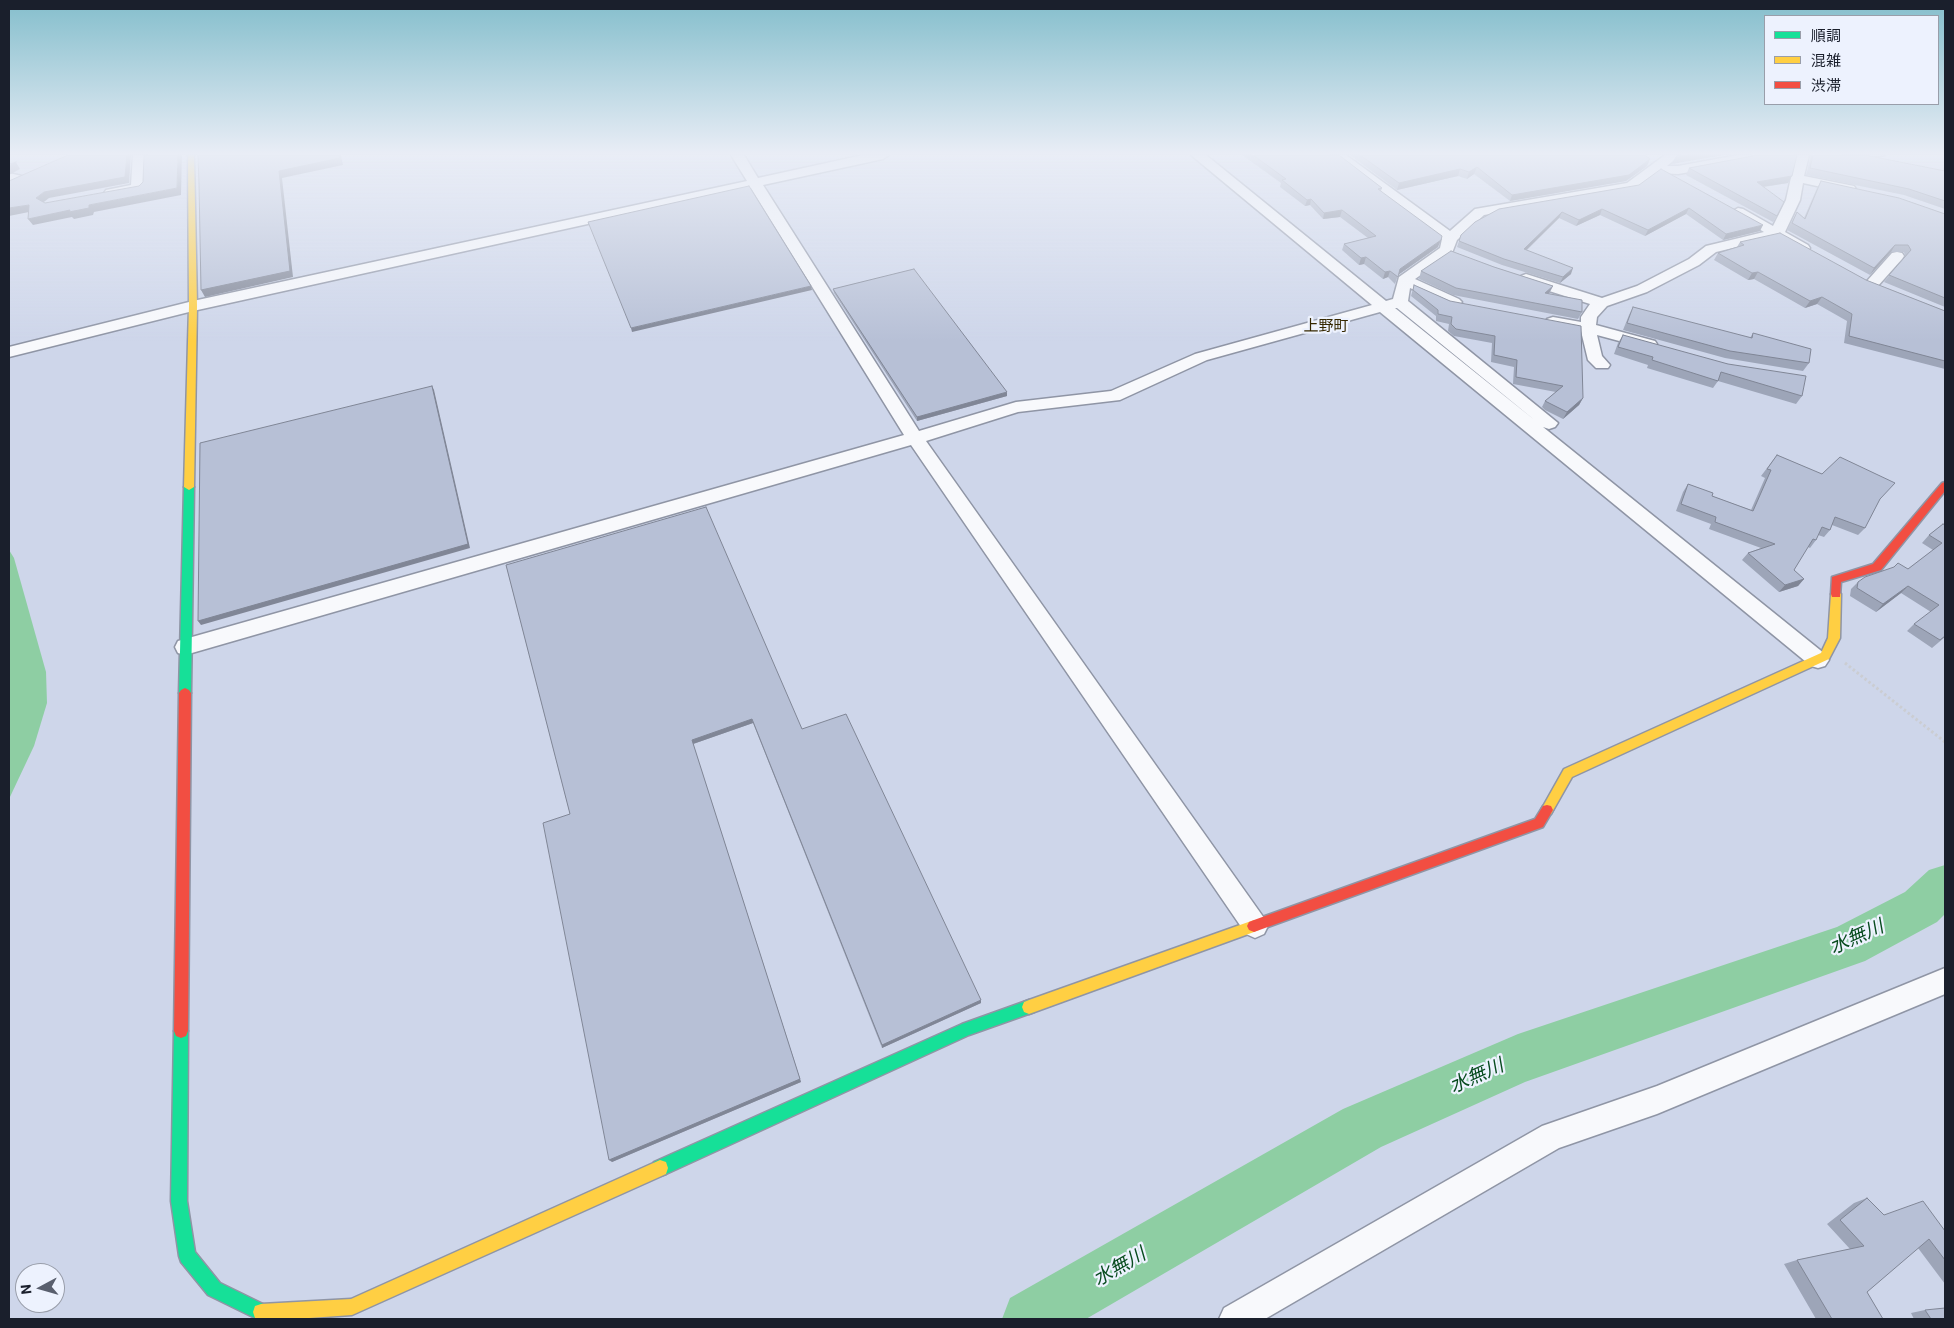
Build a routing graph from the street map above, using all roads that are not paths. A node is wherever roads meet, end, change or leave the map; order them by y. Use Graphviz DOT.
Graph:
graph roads {
  1 [pos="191,217"];
  2 [pos="599,217"];
  3 [pos="775,217"];
  4 [pos="1282,217"];
  5 [pos="1414,217"];
  6 [pos="1476,217"];
  7 [pos="1748,217"];
  8 [pos="1785,217"];
  9 [pos="1777,233"];
  10 [pos="1451,247"];
  11 [pos="1818,256"];
  12 [pos="1897,256"];
  13 [pos="1514,275"];
  14 [pos="1404,280"];
  15 [pos="1890,291"];
  16 [pos="1602,303"];
  17 [pos="1392,304"];
  18 [pos="1466,304"];
  19 [pos="193,306"];
  20 [pos="1541,320"];
  21 [pos="1588,329"];
  22 [pos="1659,347"];
  23 [pos="9,352"];
  24 [pos="1602,365"];
  25 [pos="915,438"];
  26 [pos="1945,485"];
  27 [pos="185,647"];
  28 [pos="1823,655"];
  29 [pos="1255,926"];
  30 [pos="1945,981"];
  31 [pos="1235,1319"];
  1 -- 19 [label="street"];
  2 -- 19 [label="street"];
  3 -- 25 [label="street"];
  4 -- 17 [label="street"];
  5 -- 10 [label="street"];
  6 -- 10 [label="street"];
  7 -- 9 [label="street"];
  8 -- 9 [label="street"];
  9 -- 11 [label="street"];
  9 -- 16 [label="street"];
  10 -- 14 [label="street"];
  12 -- 15 [label="street"];
  13 -- 16 [label="street"];
  14 -- 17 [label="street"];
  14 -- 18 [label="street"];
  16 -- 21 [label="street"];
  17 -- 25 [label="street"];
  17 -- 28 [label="street"];
  19 -- 23 [label="street"];
  19 -- 27 [label="street"];
  20 -- 21 [label="street"];
  21 -- 22 [label="street"];
  21 -- 24 [label="street"];
  25 -- 27 [label="street"];
  25 -- 29 [label="street"];
  26 -- 28 [label="street"];
  27 -- 29 [label="street"];
  28 -- 29 [label="street"];
  30 -- 31 [label="street"];
}
